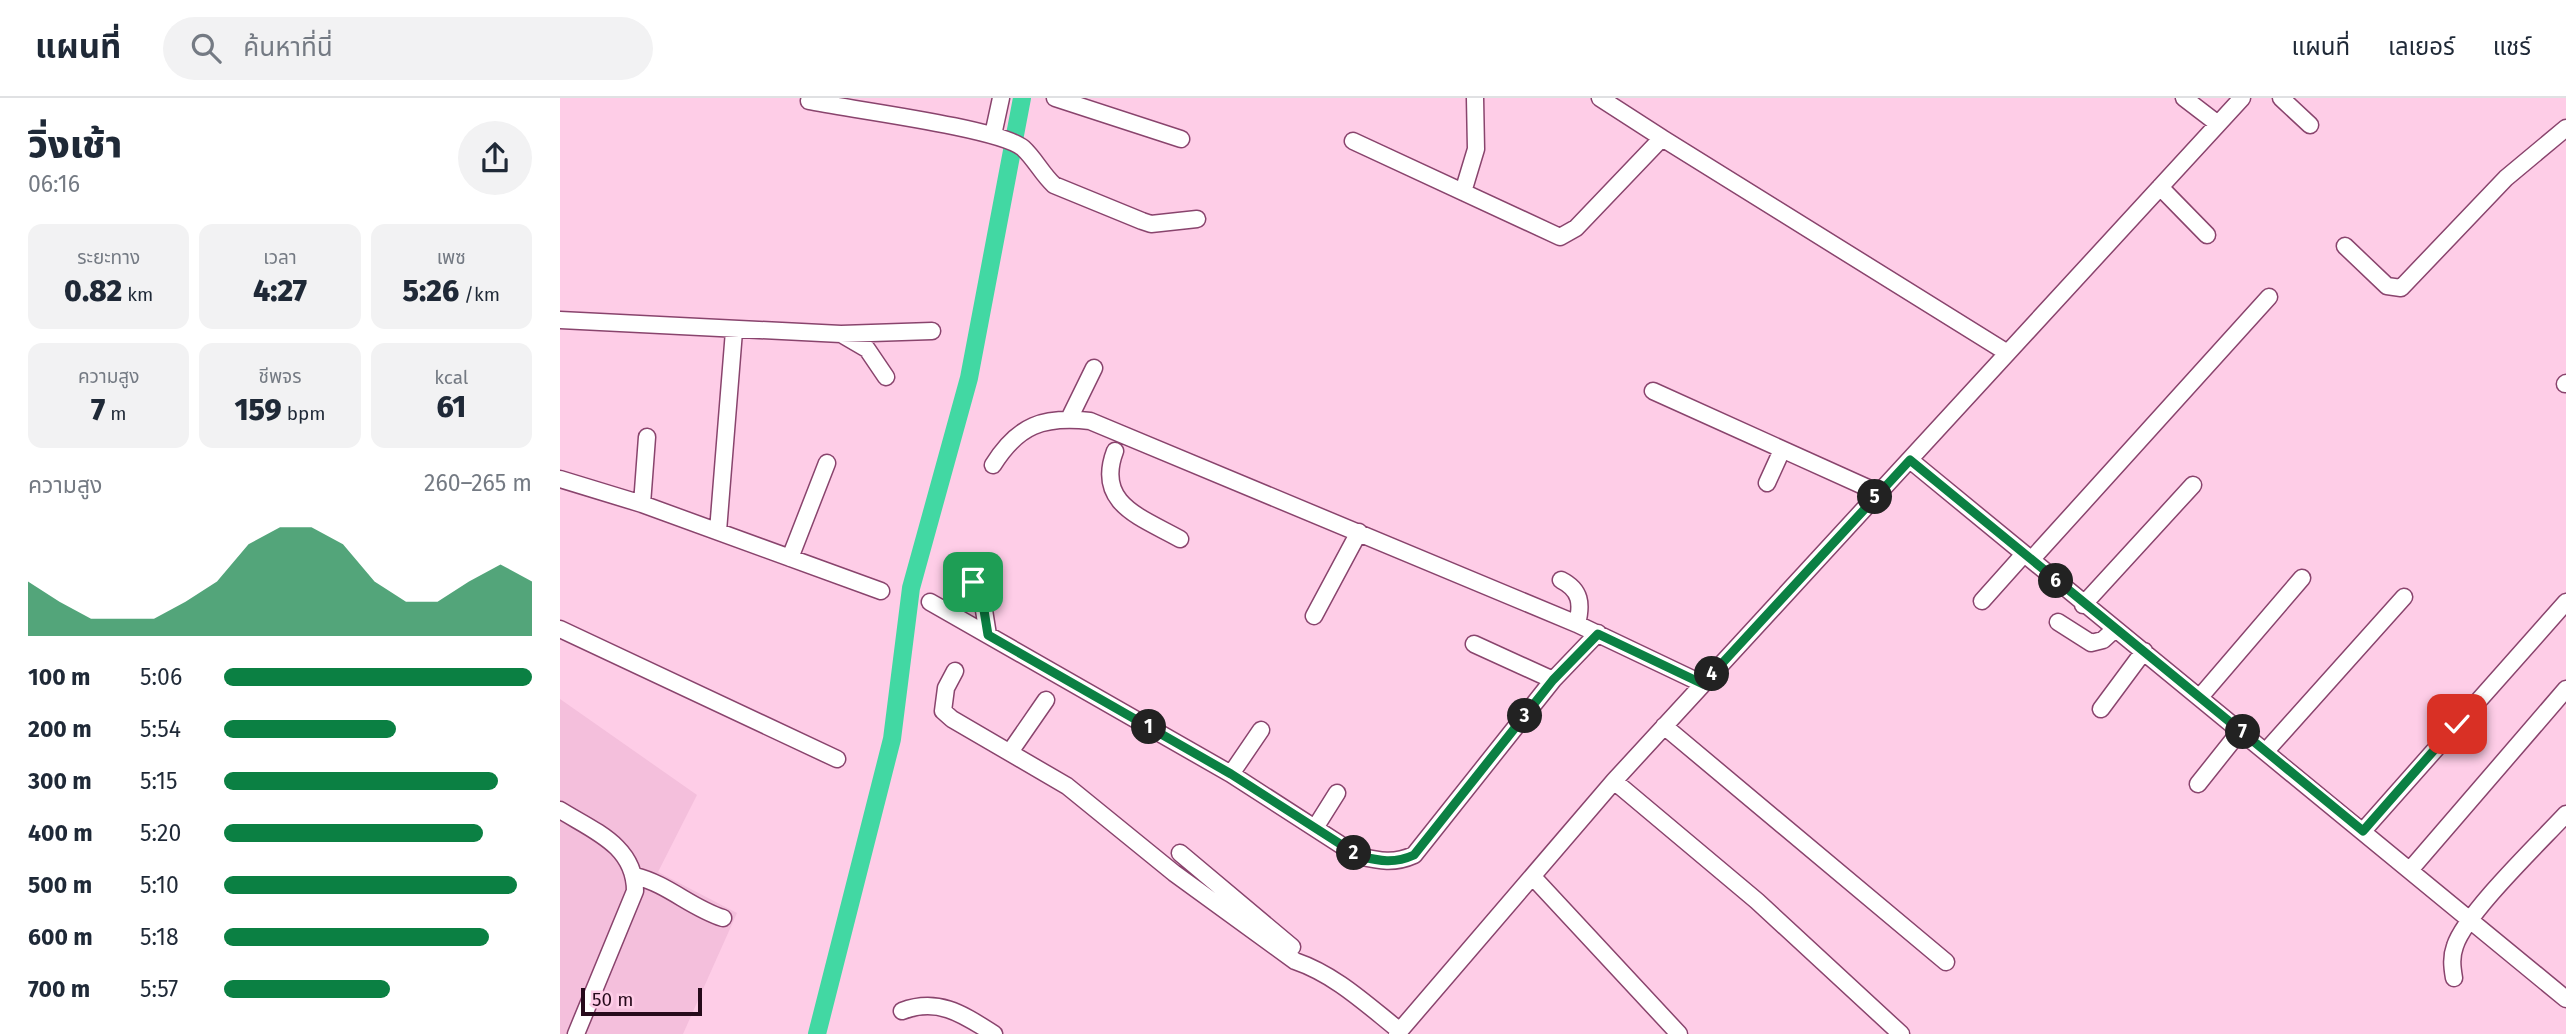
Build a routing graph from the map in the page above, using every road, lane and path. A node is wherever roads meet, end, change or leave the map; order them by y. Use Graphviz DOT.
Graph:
graph roads {
  1 [pos="1000,98"];
  2 [pos="1055,98"];
  3 [pos="1475,98"];
  4 [pos="1600,98"];
  5 [pos="2184,98"];
  6 [pos="2242,98"];
  7 [pos="2281,98"];
  8 [pos="809,102"];
  9 [pos="2218,124"];
  10 [pos="2310,125"];
  11 [pos="2566,128"];
  12 [pos="998,137"];
  13 [pos="1662,138"];
  14 [pos="1181,139"];
  15 [pos="1353,141"];
  16 [pos="2160,187"];
  17 [pos="1463,192"];
  18 [pos="1198,219"];
  19 [pos="2207,236"];
  20 [pos="2345,246"];
  21 [pos="2269,297"];
  22 [pos="560,320"];
  23 [pos="734,331"];
  24 [pos="932,331"];
  25 [pos="841,334"];
  26 [pos="2006,352"];
  27 [pos="1094,368"];
  28 [pos="886,377"];
  29 [pos="1653,391"];
  30 [pos="1069,419"];
  31 [pos="647,437"];
  32 [pos="1120,442"];
  33 [pos="1782,450"];
  34 [pos="1910,460"];
  35 [pos="827,463"];
  36 [pos="993,465"];
  37 [pos="560,479"];
  38 [pos="1767,483"];
  39 [pos="2193,485"];
  40 [pos="1878,493"];
  41 [pos="642,504"];
  42 [pos="718,531"];
  43 [pos="1360,533"];
  44 [pos="1180,539"];
  45 [pos="2028,556"];
  46 [pos="790,558"];
  47 [pos="2302,578"];
  48 [pos="1561,580"];
  49 [pos="973,582"];
  50 [pos="881,591"];
  51 [pos="2404,597"];
  52 [pos="1982,601"];
  53 [pos="929,602"];
  54 [pos="2566,602"];
  55 [pos="2083,605"];
  56 [pos="1314,616"];
  57 [pos="2058,622"];
  58 [pos="1577,624"];
  59 [pos="560,629"];
  60 [pos="2115,629"];
  61 [pos="1598,634"];
  62 [pos="988,635"];
  63 [pos="1474,644"];
  64 [pos="2144,651"];
  65 [pos="955,671"];
  66 [pos="1553,680"];
  67 [pos="1703,684"];
  68 [pos="2566,688"];
  69 [pos="2200,697"];
  70 [pos="1046,700"];
  71 [pos="2101,709"];
  72 [pos="1664,726"];
  73 [pos="1261,730"];
  74 [pos="2241,730"];
  75 [pos="2266,751"];
  76 [pos="1010,752"];
  77 [pos="836,760"];
  78 [pos="1231,774"];
  79 [pos="1614,781"];
  80 [pos="2198,784"];
  81 [pos="1337,793"];
  82 [pos="560,810"];
  83 [pos="2566,814"];
  84 [pos="1315,828"];
  85 [pos="2363,831"];
  86 [pos="1180,853"];
  87 [pos="2410,870"];
  88 [pos="635,876"];
  89 [pos="1533,877"];
  90 [pos="723,918"];
  91 [pos="2470,920"];
  92 [pos="1946,962"];
  93 [pos="1318,969"];
  94 [pos="2454,978"];
  95 [pos="2566,999"];
  96 [pos="902,1011"];
  97 [pos="1399,1032"];
  98 [pos="576,1034"];
  99 [pos="994,1034"];
  100 [pos="1679,1034"];
  101 [pos="1901,1034"];
  1 -- 12 [label="street"];
  2 -- 14 [label="street"];
  3 -- 17 [label="street"];
  4 -- 13 [label="street"];
  5 -- 9 [label="street"];
  6 -- 9 [label="street"];
  7 -- 10 [label="street"];
  8 -- 12 [label="street"];
  9 -- 16 [label="street"];
  11 -- 20 [label="street"];
  12 -- 18 [label="street"];
  13 -- 17 [label="street"];
  13 -- 26 [label="street"];
  15 -- 17 [label="street"];
  16 -- 19 [label="street"];
  16 -- 26 [label="street"];
  21 -- 45 [label="street"];
  22 -- 23 [label="street"];
  23 -- 25 [label="street"];
  23 -- 42 [label="street"];
  24 -- 25 [label="street"];
  25 -- 28 [label="street"];
  26 -- 34 [label="street"];
  27 -- 30 [label="street"];
  29 -- 33 [label="street"];
  30 -- 32 [label="street"];
  30 -- 36 [label="street"];
  31 -- 41 [label="street"];
  32 -- 43 [label="street"];
  32 -- 44 [label="street"];
  33 -- 38 [label="street"];
  33 -- 40 [label="street"];
  34 -- 40 [label="street"];
  34 -- 45 [label="street"];
  35 -- 46 [label="street"];
  37 -- 41 [label="street"];
  39 -- 55 [label="street"];
  40 -- 67 [label="street"];
  41 -- 42 [label="street"];
  42 -- 46 [label="street"];
  43 -- 56 [label="street"];
  43 -- 58 [label="street"];
  45 -- 52 [label="street"];
  45 -- 55 [label="street"];
  46 -- 50 [label="street"];
  47 -- 69 [label="street"];
  48 -- 58 [label="street"];
  49 -- 62 [label="street"];
  51 -- 75 [label="street"];
  53 -- 62 [label="street"];
  54 -- 85 [label="street"];
  55 -- 60 [label="street"];
  57 -- 60 [label="street"];
  58 -- 61 [label="street"];
  59 -- 77 [label="street"];
  60 -- 64 [label="street"];
  61 -- 66 [label="street"];
  61 -- 67 [label="street"];
  62 -- 78 [label="street"];
  63 -- 66 [label="street"];
  64 -- 69 [label="street"];
  64 -- 71 [label="street"];
  65 -- 76 [label="street"];
  66 -- 84 [label="street"];
  67 -- 72 [label="street"];
  68 -- 87 [label="street"];
  69 -- 74 [label="street"];
  70 -- 76 [label="street"];
  72 -- 79 [label="street"];
  72 -- 92 [label="street"];
  73 -- 78 [label="street"];
  74 -- 75 [label="street"];
  74 -- 80 [label="street"];
  75 -- 85 [label="street"];
  76 -- 93 [label="street"];
  78 -- 84 [label="street"];
  79 -- 89 [label="street"];
  79 -- 101 [label="street"];
  81 -- 84 [label="street"];
  82 -- 88 [label="street"];
  83 -- 91 [label="street"];
  85 -- 87 [label="street"];
  86 -- 93 [label="street"];
  87 -- 91 [label="street"];
  88 -- 90 [label="street"];
  88 -- 98 [label="street"];
  89 -- 97 [label="street"];
  89 -- 100 [label="street"];
  91 -- 94 [label="street"];
  91 -- 95 [label="street"];
  93 -- 97 [label="street"];
  96 -- 99 [label="street"];
}
